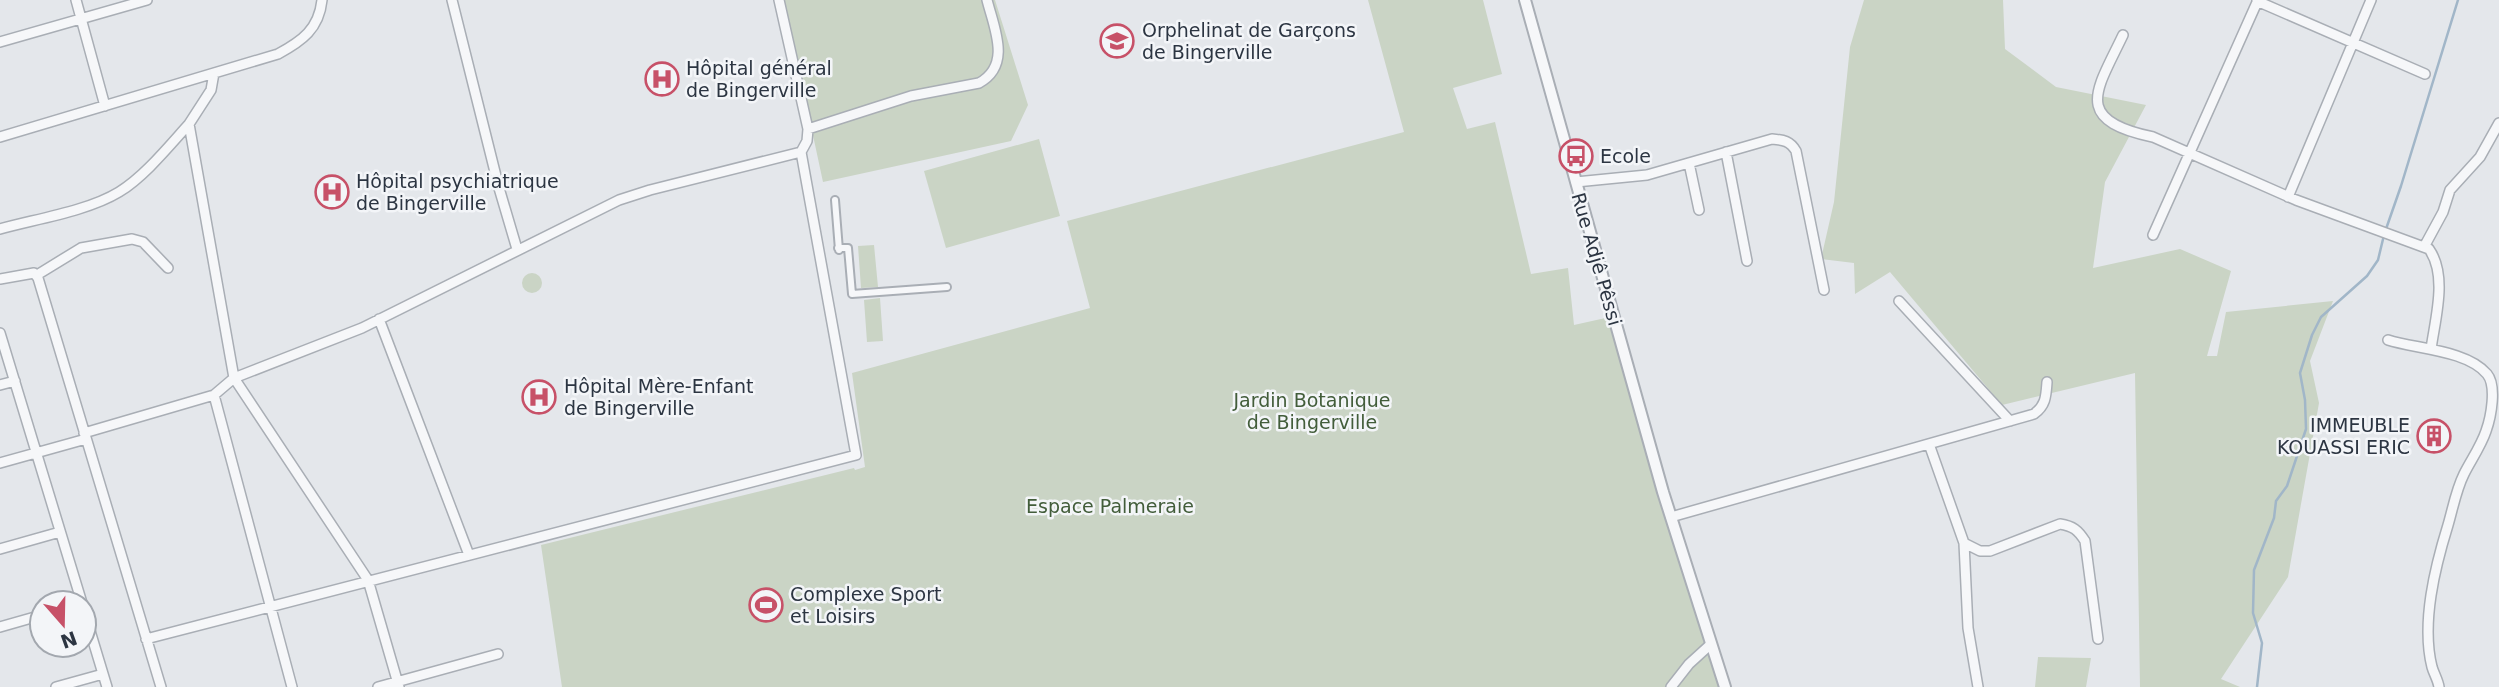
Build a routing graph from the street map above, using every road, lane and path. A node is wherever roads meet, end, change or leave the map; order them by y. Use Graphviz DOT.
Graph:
graph roads {
  1 [pos="76,0"];
  2 [pos="147,0"];
  3 [pos="322,0"];
  4 [pos="452,0"];
  5 [pos="779,0"];
  6 [pos="987,0"];
  7 [pos="1525,0"];
  8 [pos="2371,0"];
  9 [pos="2258,1"];
  10 [pos="81,18"];
  11 [pos="2123,35"];
  12 [pos="0,42"];
  13 [pos="2353,43"];
  14 [pos="214,73"];
  15 [pos="2425,74"];
  16 [pos="105,106"];
  17 [pos="2499,122"];
  18 [pos="190,124"];
  19 [pos="808,129"];
  20 [pos="0,138"];
  21 [pos="801,152"];
  22 [pos="1726,152"];
  23 [pos="2190,153"];
  24 [pos="1689,163"];
  25 [pos="1576,182"];
  26 [pos="2288,197"];
  27 [pos="835,200"];
  28 [pos="1699,211"];
  29 [pos="0,229"];
  30 [pos="2153,235"];
  31 [pos="2424,247"];
  32 [pos="517,249"];
  33 [pos="1748,261"];
  34 [pos="168,268"];
  35 [pos="37,275"];
  36 [pos="0,279"];
  37 [pos="947,287"];
  38 [pos="1824,290"];
  39 [pos="1899,301"];
  40 [pos="379,320"];
  41 [pos="0,333"];
  42 [pos="2388,340"];
  43 [pos="2431,349"];
  44 [pos="2494,376"];
  45 [pos="234,378"];
  46 [pos="15,381"];
  47 [pos="2046,382"];
  48 [pos="0,385"];
  49 [pos="214,395"];
  50 [pos="2010,421"];
  51 [pos="85,436"];
  52 [pos="1928,444"];
  53 [pos="36,453"];
  54 [pos="0,463"];
  55 [pos="1671,517"];
  56 [pos="60,532"];
  57 [pos="1964,543"];
  58 [pos="0,549"];
  59 [pos="469,555"];
  60 [pos="368,580"];
  61 [pos="78,589"];
  62 [pos="271,606"];
  63 [pos="28,619"];
  64 [pos="0,627"];
  65 [pos="146,639"];
  66 [pos="2098,639"];
  67 [pos="1711,644"];
  68 [pos="498,654"];
  69 [pos="98,657"];
  70 [pos="103,674"];
  71 [pos="398,684"];
  72 [pos="56,687"];
  73 [pos="107,687"];
  74 [pos="161,687"];
  75 [pos="292,687"];
  76 [pos="378,687"];
  77 [pos="1671,687"];
  78 [pos="1725,687"];
  79 [pos="1978,687"];
  80 [pos="2440,687"];
  1 -- 10 [label="street"];
  2 -- 10 [label="street"];
  3 -- 14 [label="street"];
  4 -- 32 [label="street"];
  5 -- 19 [label="street"];
  6 -- 19 [label="street"];
  7 -- 25 [label="street, Rue Adjê Pêssi"];
  8 -- 13 [label="street"];
  9 -- 13 [label="street"];
  9 -- 23 [label="street"];
  10 -- 12 [label="street"];
  10 -- 16 [label="street"];
  11 -- 23 [label="street"];
  13 -- 15 [label="street"];
  13 -- 26 [label="street"];
  14 -- 16 [label="street"];
  14 -- 18 [label="street"];
  16 -- 20 [label="street"];
  17 -- 31 [label="street"];
  18 -- 29 [label="street"];
  18 -- 45 [label="street"];
  19 -- 21 [label="street"];
  21 -- 32 [label="street"];
  21 -- 59 [label="street"];
  22 -- 24 [label="street"];
  22 -- 33 [label="street"];
  22 -- 38 [label="street"];
  23 -- 26 [label="street"];
  23 -- 30 [label="street"];
  24 -- 25 [label="street"];
  24 -- 28 [label="street"];
  25 -- 55 [label="street, Rue Adjê Pêssi"];
  26 -- 31 [label="street"];
  27 -- 37 [label="street"];
  31 -- 43 [label="street"];
  32 -- 40 [label="street"];
  34 -- 35 [label="street"];
  35 -- 36 [label="street"];
  35 -- 51 [label="street"];
  39 -- 50 [label="street"];
  40 -- 45 [label="street"];
  40 -- 59 [label="street"];
  41 -- 46 [label="street"];
  42 -- 43 [label="street"];
  43 -- 44 [label="street"];
  44 -- 80 [label="street"];
  45 -- 49 [label="street"];
  45 -- 60 [label="street"];
  46 -- 48 [label="street"];
  46 -- 53 [label="street"];
  47 -- 50 [label="street"];
  49 -- 51 [label="street"];
  49 -- 62 [label="street"];
  50 -- 52 [label="street"];
  51 -- 53 [label="street"];
  51 -- 65 [label="street"];
  52 -- 55 [label="street"];
  52 -- 57 [label="street"];
  53 -- 54 [label="street"];
  53 -- 56 [label="street"];
  55 -- 67 [label="street, Rue Adjê Pêssi"];
  56 -- 58 [label="street"];
  56 -- 61 [label="street"];
  57 -- 66 [label="street"];
  57 -- 79 [label="street"];
  59 -- 60 [label="street"];
  60 -- 62 [label="street"];
  60 -- 71 [label="street"];
  62 -- 65 [label="street"];
  62 -- 75 [label="street"];
  63 -- 64 [label="street"];
  65 -- 74 [label="street"];
  67 -- 77 [label="street"];
  67 -- 78 [label="street, Rue Adjê Pêssi"];
  68 -- 71 [label="street"];
  69 -- 70 [label="street"];
  70 -- 72 [label="street"];
  70 -- 73 [label="street"];
  71 -- 76 [label="street"];
}
